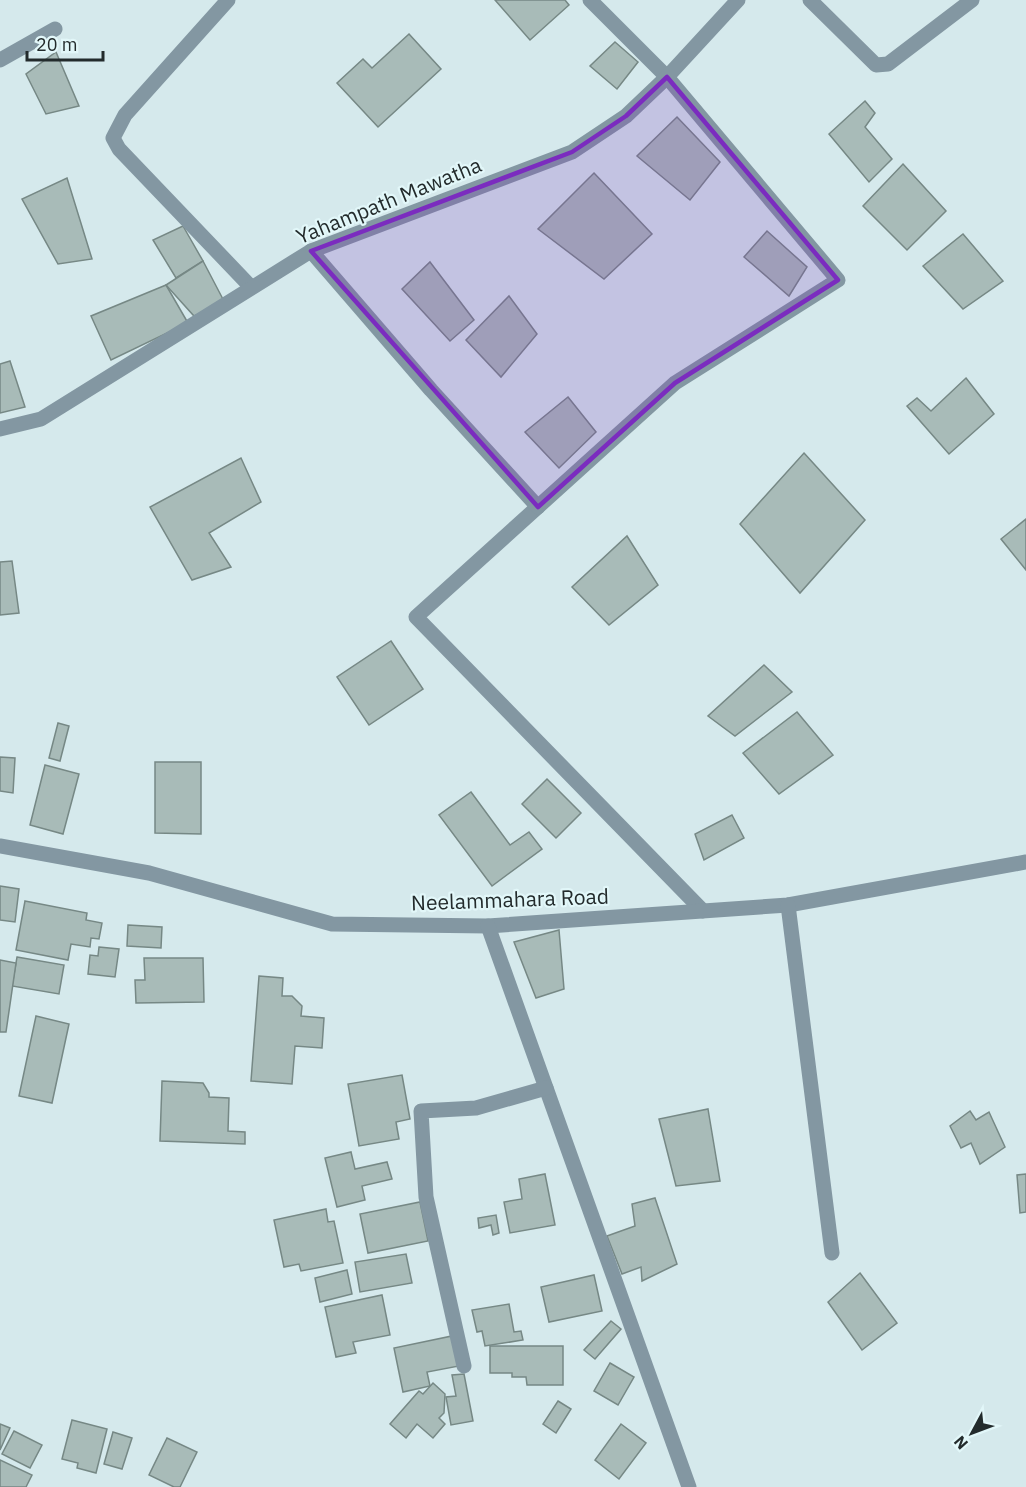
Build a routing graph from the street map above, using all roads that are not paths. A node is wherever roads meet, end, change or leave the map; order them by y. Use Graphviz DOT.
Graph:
graph roads {
  1 [pos="228,0"];
  2 [pos="590,0"];
  3 [pos="738,0"];
  4 [pos="810,0"];
  5 [pos="972,0"];
  6 [pos="56,29"];
  7 [pos="0,60"];
  8 [pos="667,77"];
  9 [pos="311,251"];
  10 [pos="251,287"];
  11 [pos="0,429"];
  12 [pos="538,507"];
  13 [pos="0,846"];
  14 [pos="1025,865"];
  15 [pos="788,905"];
  16 [pos="704,911"];
  17 [pos="488,926"];
  18 [pos="546,1088"];
  19 [pos="832,1253"];
  20 [pos="464,1366"];
  21 [pos="689,1487"];
  1 -- 10 [label="street"];
  2 -- 8 [label="street"];
  3 -- 8 [label="street, Yahampath Mawatha"];
  4 -- 5 [label="street"];
  6 -- 7 [label="street"];
  8 -- 9 [label="street, Yahampath Mawatha"];
  8 -- 12 [label="street"];
  9 -- 10 [label="street, Yahampath Mawatha"];
  9 -- 12 [label="street"];
  10 -- 11 [label="street, Yahampath Mawatha"];
  12 -- 16 [label="street"];
  13 -- 17 [label="street, Neelammahara Road"];
  14 -- 15 [label="street, Neelammahara Road"];
  15 -- 16 [label="street, Neelammahara Road"];
  15 -- 19 [label="street"];
  16 -- 17 [label="street, Neelammahara Road"];
  17 -- 18 [label="street"];
  18 -- 20 [label="street"];
  18 -- 21 [label="street"];
}
